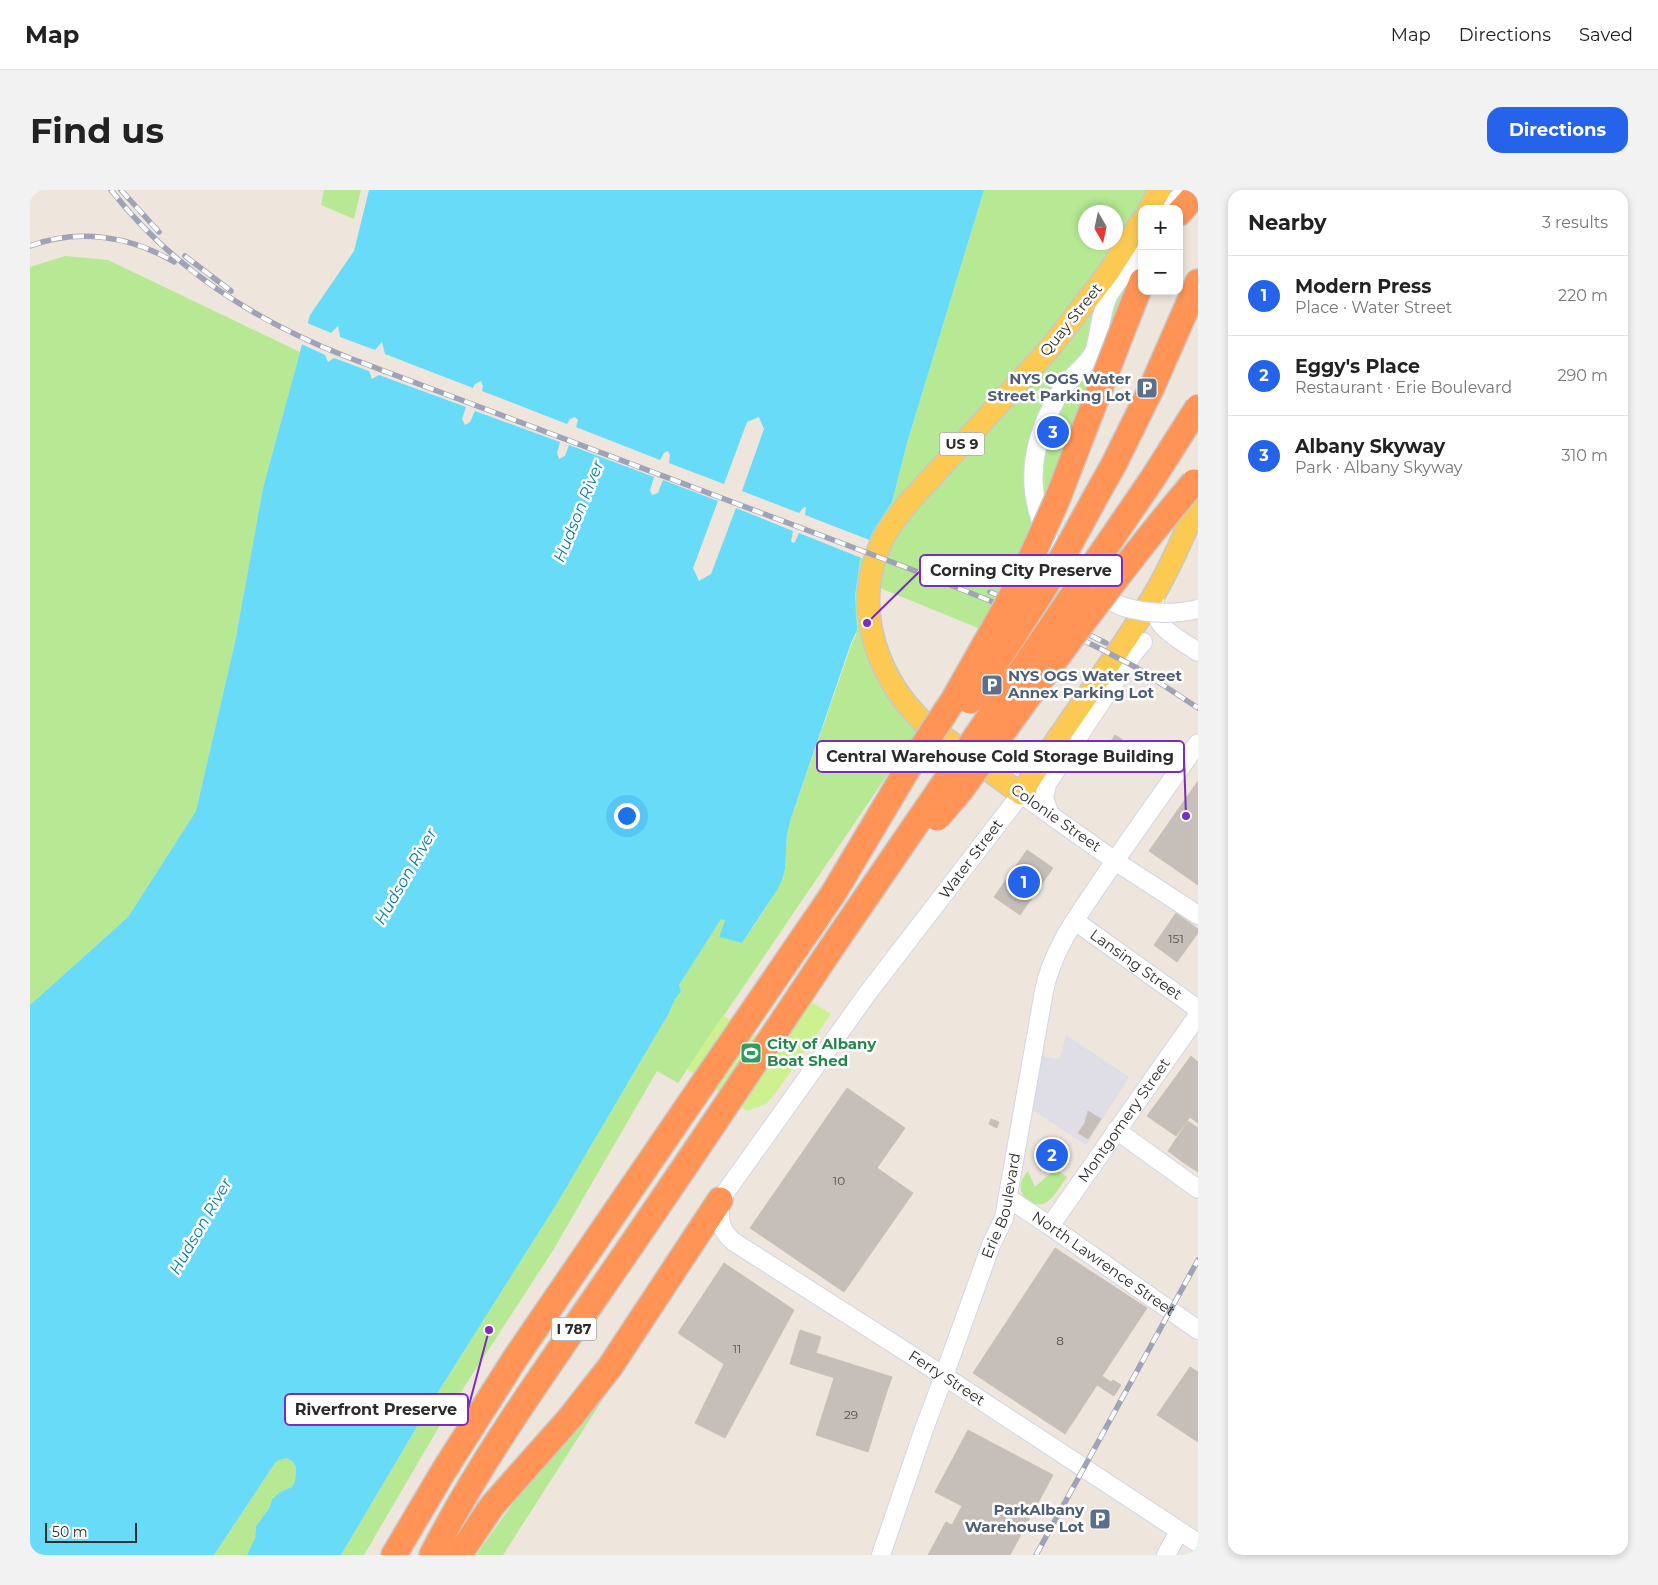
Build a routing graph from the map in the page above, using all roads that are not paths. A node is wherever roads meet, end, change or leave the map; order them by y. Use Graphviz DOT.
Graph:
graph roads {
  1 [pos="1160,190"];
  2 [pos="1185,190"];
  3 [pos="1198,192"];
  4 [pos="1151,205"];
  5 [pos="1169,205"];
  6 [pos="1183,209"];
  7 [pos="1138,226"];
  8 [pos="1138,258"];
  9 [pos="1198,282"];
  10 [pos="1138,291"];
  11 [pos="1198,407"];
  12 [pos="1198,479"];
  13 [pos="1198,503"];
  14 [pos="1159,586"];
  15 [pos="1198,609"];
  16 [pos="1143,642"];
  17 [pos="1198,652"];
  18 [pos="898,694"];
  19 [pos="1198,743"];
  20 [pos="1021,794"];
  21 [pos="1049,812"];
  22 [pos="1115,861"];
  23 [pos="834,894"];
  24 [pos="1198,915"];
  25 [pos="1075,921"];
  26 [pos="830,950"];
  27 [pos="1198,1009"];
  28 [pos="1198,1015"];
  29 [pos="1116,1130"];
  30 [pos="1198,1189"];
  31 [pos="1008,1198"];
  32 [pos="720,1200"];
  33 [pos="1050,1226"];
  34 [pos="1198,1330"];
  35 [pos="944,1376"];
  36 [pos="1179,1531"];
  37 [pos="1198,1543"];
  38 [pos="394,1555"];
  39 [pos="432,1555"];
  40 [pos="459,1555"];
  41 [pos="881,1555"];
  42 [pos="1166,1555"];
  1 -- 4 [label="main road"];
  2 -- 5 [label="street"];
  3 -- 6 [label="highway"];
  7 -- 18 [label="main road, Quay Street / US 9"];
  8 -- 15 [label="street, bridge"];
  9 -- 23 [label="highway, I 787, bridge"];
  10 -- 23 [label="highway, bridge"];
  11 -- 26 [label="highway, I 787, bridge"];
  12 -- 26 [label="highway, bridge"];
  13 -- 14 [label="main road, Water Street"];
  14 -- 17 [label="street"];
  14 -- 20 [label="main road, Water Street"];
  16 -- 21 [label="street"];
  18 -- 20 [label="main road, Colonie Street / US 9"];
  19 -- 22 [label="street, Erie Boulevard"];
  20 -- 21 [label="street, Colonie Street"];
  20 -- 32 [label="street, Water Street"];
  21 -- 22 [label="street, Colonie Street"];
  22 -- 24 [label="street, Colonie Street"];
  22 -- 25 [label="street, Erie Boulevard"];
  23 -- 38 [label="highway, I 787"];
  25 -- 27 [label="street, Lansing Street"];
  25 -- 31 [label="street, Erie Boulevard"];
  26 -- 39 [label="highway, I 787"];
  28 -- 29 [label="street, Montgomery Street"];
  29 -- 30 [label="street"];
  29 -- 33 [label="street, Montgomery Street"];
  31 -- 33 [label="street, North Lawrence Street"];
  31 -- 35 [label="street, Erie Boulevard"];
  32 -- 35 [label="street, Ferry Street"];
  32 -- 40 [label="highway"];
  33 -- 34 [label="street, North Lawrence Street"];
  35 -- 36 [label="street, Ferry Street"];
  35 -- 41 [label="street, Erie Boulevard"];
  36 -- 37 [label="street, Ferry Street"];
  36 -- 42 [label="street"];
}
